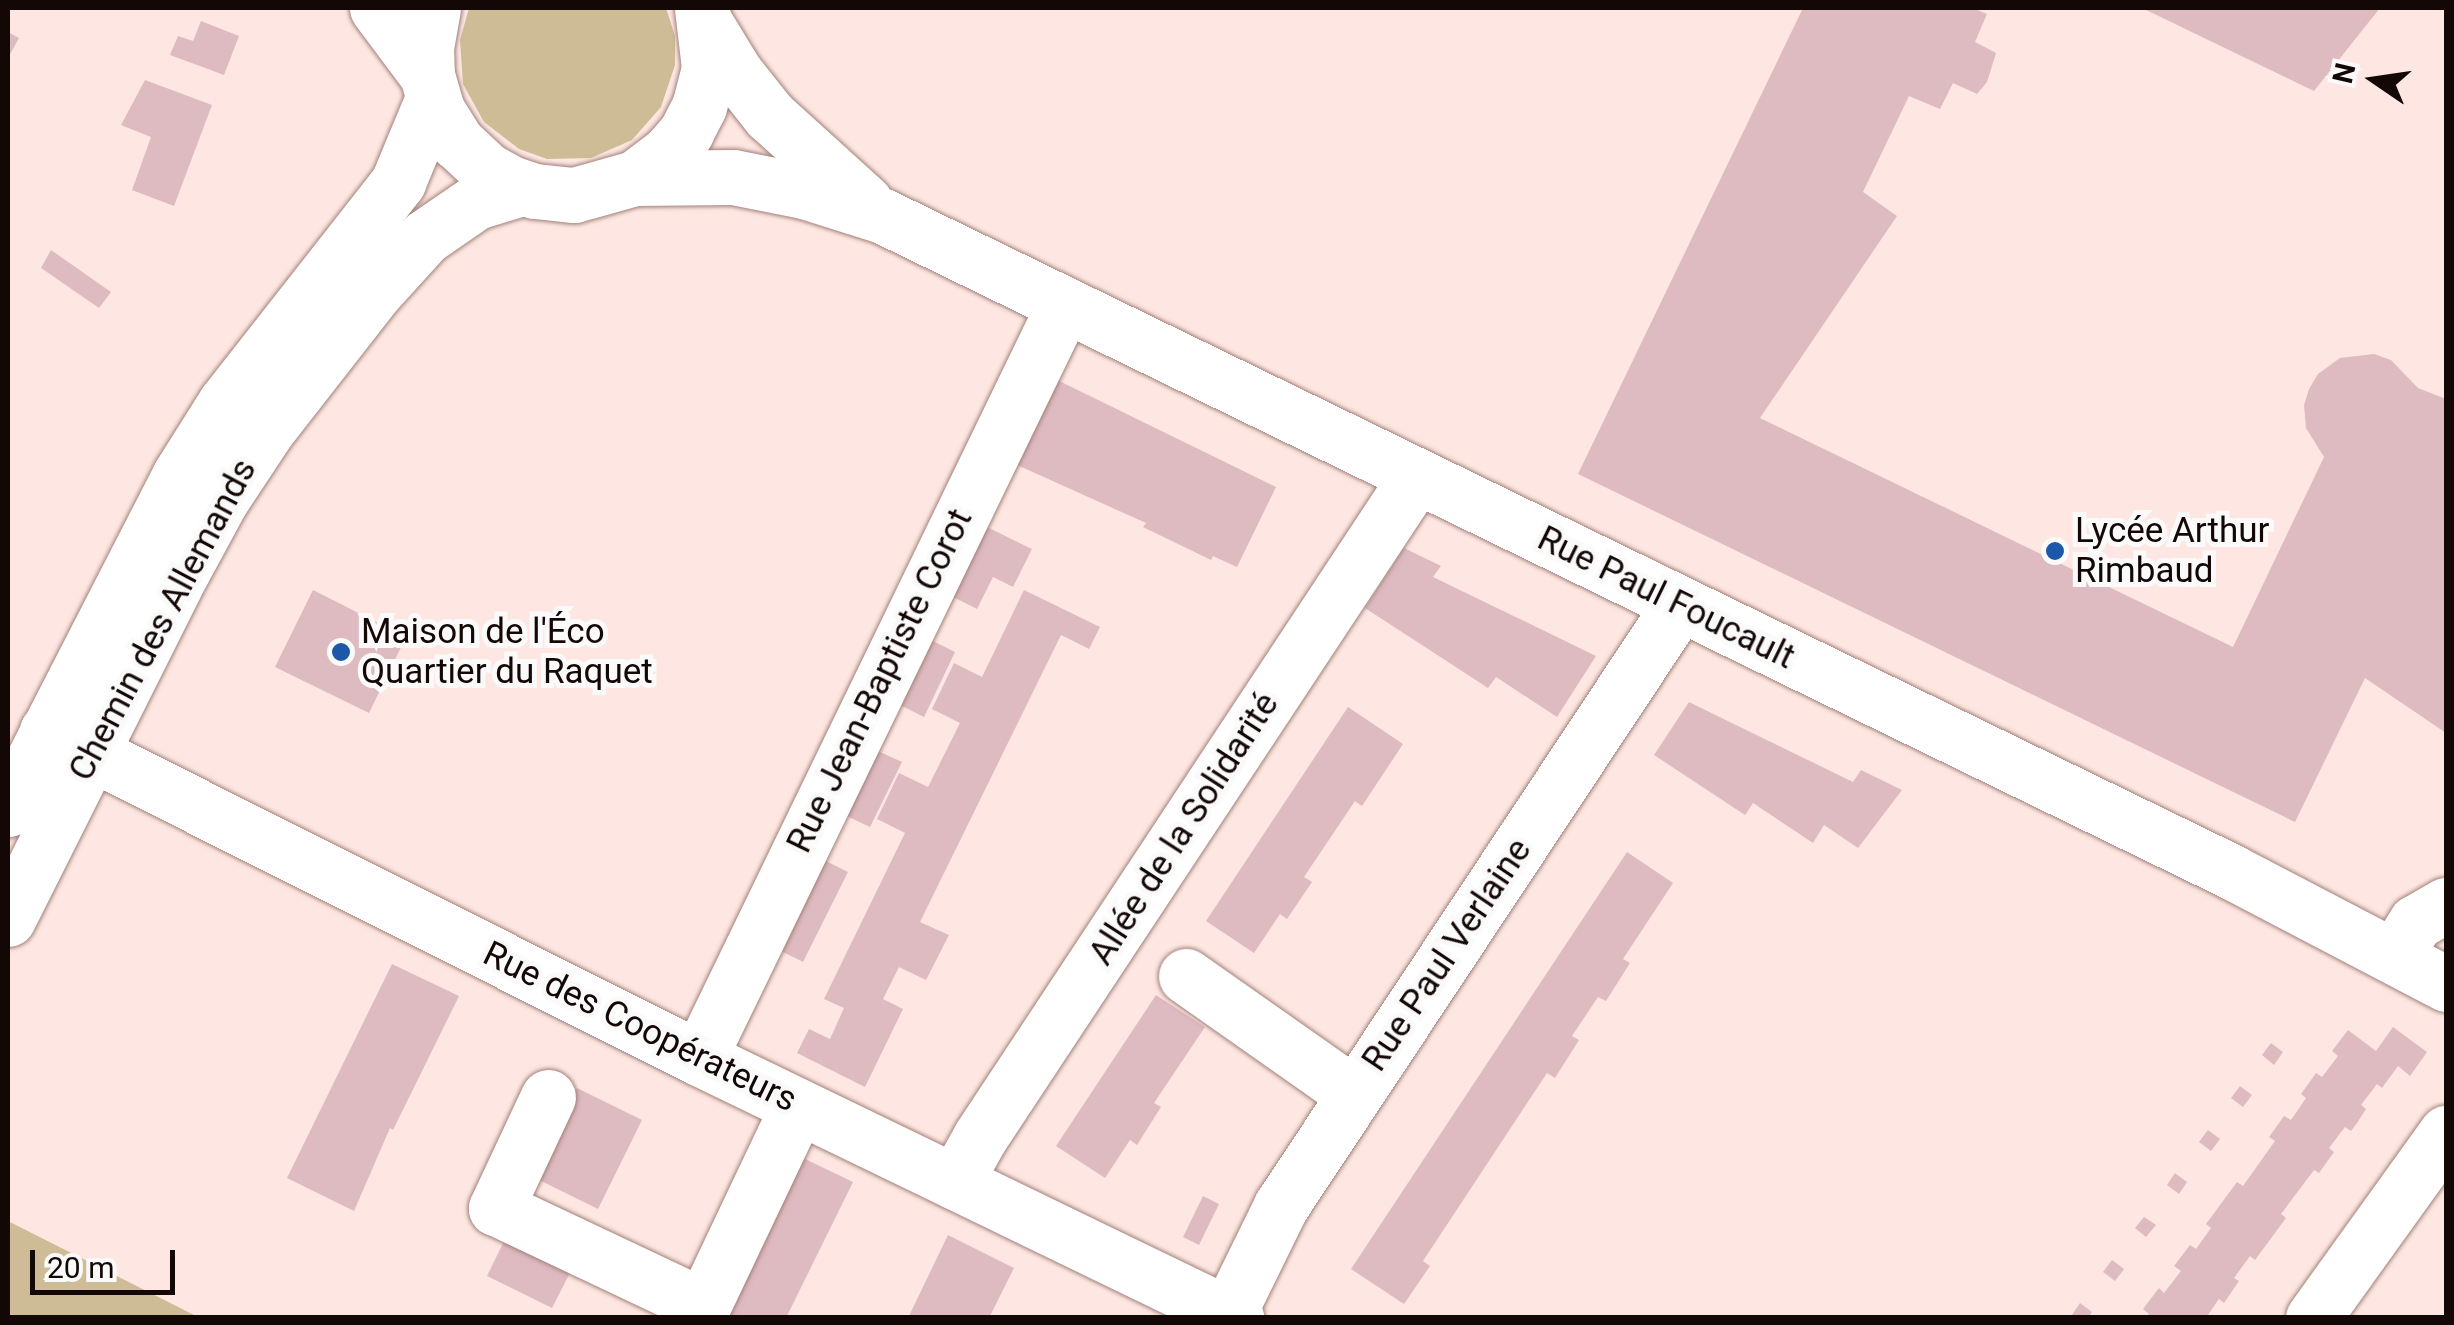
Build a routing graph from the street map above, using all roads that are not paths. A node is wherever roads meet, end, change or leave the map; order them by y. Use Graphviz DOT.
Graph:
graph roads {
  1 [pos="378,8"];
  2 [pos="433,8"];
  3 [pos="705,17"];
  4 [pos="430,86"];
  5 [pos="635,178"];
  6 [pos="522,188"];
  7 [pos="883,216"];
  8 [pos="1064,306"];
  9 [pos="1416,477"];
  10 [pos="1680,604"];
  11 [pos="69,742"];
  12 [pos="21,808"];
  13 [pos="2446,905"];
  14 [pos="8,919"];
  15 [pos="2395,955"];
  16 [pos="1186,976"];
  17 [pos="2446,984"];
  18 [pos="698,1058"];
  19 [pos="1354,1094"];
  20 [pos="548,1097"];
  21 [pos="798,1106"];
  22 [pos="2446,1133"];
  23 [pos="955,1182"];
  24 [pos="1232,1316"];
  25 [pos="2312,1318"];
  1 -- 4 [label="street"];
  2 -- 4 [label="street, Chemin des Allemands"];
  3 -- 5 [label="street"];
  3 -- 7 [label="street, Rue Paul Foucault"];
  4 -- 6 [label="street"];
  4 -- 11 [label="street, Chemin des Allemands"];
  5 -- 6 [label="street"];
  5 -- 7 [label="street, Rue Paul Foucault"];
  6 -- 11 [label="street, Chemin des Allemands"];
  7 -- 8 [label="street, Rue Paul Foucault"];
  8 -- 9 [label="street, Rue Paul Foucault"];
  8 -- 18 [label="street, Rue Jean-Baptiste Corot"];
  9 -- 10 [label="street, Rue Paul Foucault"];
  9 -- 23 [label="street, Allée de la Solidarité"];
  10 -- 15 [label="street, Rue Paul Foucault"];
  10 -- 19 [label="street, Rue Paul Verlaine"];
  11 -- 12 [label="street, Chemin des Allemands"];
  11 -- 18 [label="street, Rue des Coopérateurs"];
  12 -- 14 [label="street, Chemin des Allemands"];
  13 -- 15 [label="street"];
  15 -- 17 [label="street, Rue Paul Foucault"];
  16 -- 19 [label="street"];
  18 -- 21 [label="street, Rue des Coopérateurs"];
  19 -- 24 [label="street, Rue Paul Verlaine"];
  20 -- 21 [label="street"];
  21 -- 23 [label="street, Rue des Coopérateurs"];
  22 -- 25 [label="street"];
  23 -- 24 [label="street, Rue des Coopérateurs"];
}
